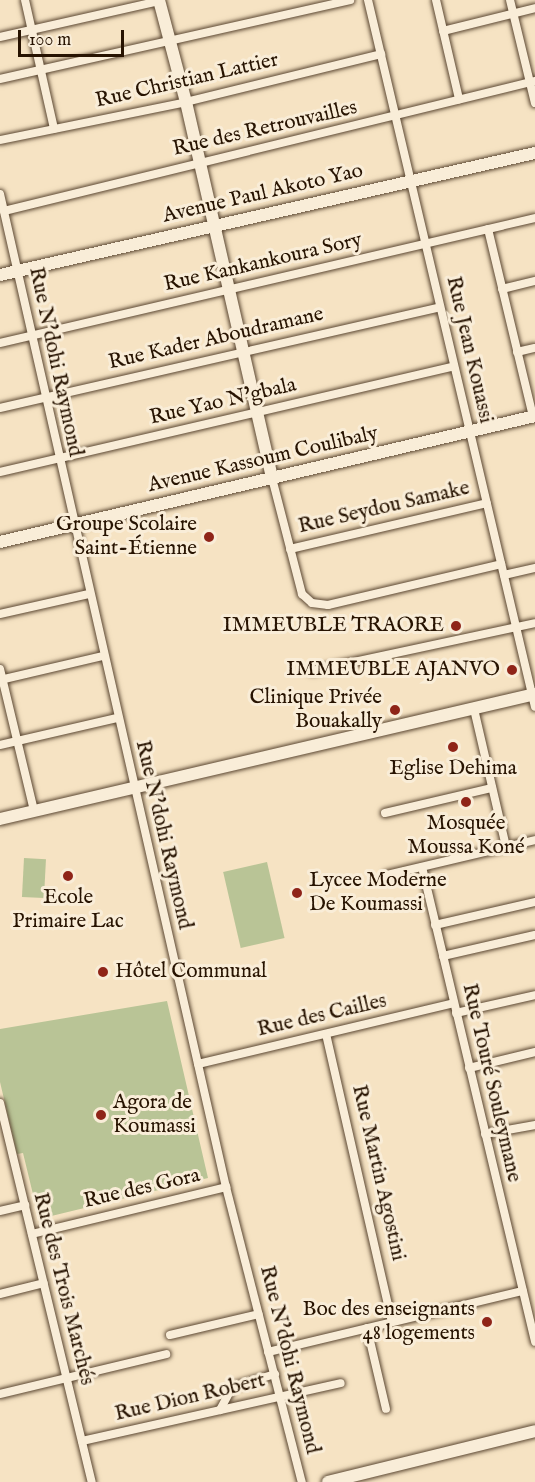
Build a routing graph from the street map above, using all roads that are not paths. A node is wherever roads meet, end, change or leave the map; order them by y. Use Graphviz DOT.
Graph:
graph roads {
  1 [pos="25,0"];
  2 [pos="159,0"];
  3 [pos="350,0"];
  4 [pos="368,0"];
  5 [pos="436,0"];
  6 [pos="510,0"];
  7 [pos="535,8"];
  8 [pos="514,13"];
  9 [pos="32,30"];
  10 [pos="443,31"];
  11 [pos="0,37"];
  12 [pos="170,41"];
  13 [pos="381,54"];
  14 [pos="42,69"];
  15 [pos="0,78"];
  16 [pos="532,81"];
  17 [pos="459,99"];
  18 [pos="186,102"];
  19 [pos="535,103"];
  20 [pos="396,117"];
  21 [pos="54,129"];
  22 [pos="0,140"];
  23 [pos="535,153"];
  24 [pos="199,163"];
  25 [pos="411,180"];
  26 [pos="0,194"];
  27 [pos="4,211"];
  28 [pos="535,218"];
  29 [pos="214,226"];
  30 [pos="488,229"];
  31 [pos="425,243"];
  32 [pos="16,272"];
  33 [pos="0,275"];
  34 [pos="535,281"];
  35 [pos="228,289"];
  36 [pos="502,289"];
  37 [pos="440,308"];
  38 [pos="30,336"];
  39 [pos="0,343"];
  40 [pos="535,348"];
  41 [pos="241,350"];
  42 [pos="518,352"];
  43 [pos="454,366"];
  44 [pos="44,398"];
  45 [pos="0,408"];
  46 [pos="256,413"];
  47 [pos="534,416"];
  48 [pos="470,431"];
  49 [pos="57,459"];
  50 [pos="0,472"];
  51 [pos="272,478"];
  52 [pos="487,503"];
  53 [pos="73,525"];
  54 [pos="0,542"];
  55 [pos="290,549"];
  56 [pos="501,564"];
  57 [pos="535,568"];
  58 [pos="504,575"];
  59 [pos="89,594"];
  60 [pos="0,614"];
  61 [pos="535,623"];
  62 [pos="516,627"];
  63 [pos="103,656"];
  64 [pos="0,669"];
  65 [pos="312,670"];
  66 [pos="1,680"];
  67 [pos="534,699"];
  68 [pos="474,709"];
  69 [pos="117,718"];
  70 [pos="17,741"];
  71 [pos="0,745"];
  72 [pos="133,788"];
  73 [pos="492,788"];
  74 [pos="34,811"];
  75 [pos="385,813"];
  76 [pos="0,819"];
  77 [pos="535,840"];
  78 [pos="506,847"];
  79 [pos="422,867"];
  80 [pos="387,875"];
  81 [pos="535,902"];
  82 [pos="435,925"];
  83 [pos="535,935"];
  84 [pos="443,956"];
  85 [pos="535,995"];
  86 [pos="454,1003"];
  87 [pos="456,1013"];
  88 [pos="326,1034"];
  89 [pos="535,1052"];
  90 [pos="198,1064"];
  91 [pos="469,1068"];
  92 [pos="0,1103"];
  93 [pos="535,1125"];
  94 [pos="485,1134"];
  95 [pos="10,1145"];
  96 [pos="0,1147"];
  97 [pos="226,1187"];
  98 [pos="25,1205"];
  99 [pos="0,1211"];
  100 [pos="32,1234"];
  101 [pos="44,1283"];
  102 [pos="523,1291"];
  103 [pos="0,1294"];
  104 [pos="259,1314"];
  105 [pos="392,1322"];
  106 [pos="367,1328"];
  107 [pos="170,1335"];
  108 [pos="535,1338"];
  109 [pos="268,1352"];
  110 [pos="166,1354"];
  111 [pos="275,1374"];
  112 [pos="67,1378"];
  113 [pos="341,1383"];
  114 [pos="0,1394"];
  115 [pos="282,1396"];
  116 [pos="386,1409"];
  117 [pos="220,1410"];
  118 [pos="535,1431"];
  119 [pos="82,1441"];
  120 [pos="92,1482"];
  121 [pos="302,1482"];
  122 [pos="328,1482"];
  1 -- 9 [label="street"];
  2 -- 9 [label="street"];
  2 -- 12 [label="street"];
  3 -- 12 [label="street"];
  4 -- 13 [label="street, Rue Jean Kouassi"];
  5 -- 10 [label="street"];
  6 -- 8 [label="street"];
  7 -- 8 [label="street"];
  8 -- 10 [label="street"];
  8 -- 16 [label="street"];
  9 -- 11 [label="street"];
  9 -- 14 [label="street"];
  10 -- 17 [label="street"];
  12 -- 14 [label="street"];
  12 -- 18 [label="street"];
  13 -- 18 [label="street, Rue Christian Lattier"];
  13 -- 20 [label="street, Rue Jean Kouassi"];
  14 -- 15 [label="street"];
  14 -- 21 [label="street"];
  16 -- 17 [label="street, Rue des Retrouvailles"];
  16 -- 19 [label="street"];
  17 -- 20 [label="street, Rue des Retrouvailles"];
  18 -- 21 [label="street, Rue Christian Lattier"];
  18 -- 24 [label="street"];
  20 -- 24 [label="street, Rue des Retrouvailles"];
  20 -- 25 [label="street, Rue Jean Kouassi"];
  21 -- 22 [label="street, Rue Christian Lattier"];
  23 -- 25 [label="street, Avenue Paul Akoto Yao"];
  24 -- 27 [label="street, Rue des Retrouvailles"];
  24 -- 29 [label="street"];
  25 -- 29 [label="street, Avenue Paul Akoto Yao"];
  25 -- 31 [label="street, Rue Jean Kouassi"];
  26 -- 27 [label="street, Rue N'dohi Raymond"];
  27 -- 32 [label="street, Rue N'dohi Raymond"];
  28 -- 30 [label="street, Rue Kankankoura Sory"];
  29 -- 32 [label="street, Avenue Paul Akoto Yao"];
  29 -- 35 [label="street"];
  30 -- 31 [label="street, Rue Kankankoura Sory"];
  30 -- 36 [label="street"];
  31 -- 35 [label="street, Rue Kankankoura Sory"];
  31 -- 37 [label="street, Rue Jean Kouassi"];
  32 -- 33 [label="street, Avenue Paul Akoto Yao"];
  32 -- 38 [label="street, Rue N'dohi Raymond"];
  34 -- 36 [label="street"];
  35 -- 38 [label="street, Rue Kankankoura Sory"];
  35 -- 41 [label="street"];
  36 -- 42 [label="street"];
  37 -- 41 [label="street, Rue Kader Aboudramane"];
  37 -- 43 [label="street, Rue Jean Kouassi"];
  38 -- 39 [label="street, Rue Kankankoura Sory"];
  38 -- 44 [label="street, Rue N'dohi Raymond"];
  40 -- 42 [label="street"];
  41 -- 44 [label="street, Rue Kader Aboudramane"];
  41 -- 46 [label="street"];
  42 -- 47 [label="street"];
  43 -- 46 [label="street, Rue Yao N'gbala"];
  43 -- 48 [label="street, Rue Jean Kouassi"];
  44 -- 45 [label="street, Rue Kader Aboudramane"];
  44 -- 49 [label="street, Rue N'dohi Raymond"];
  46 -- 49 [label="street, Rue Yao N'gbala"];
  46 -- 51 [label="street"];
  47 -- 48 [label="street, Avenue Kassoum Coulibaly"];
  48 -- 51 [label="street, Avenue Kassoum Coulibaly"];
  48 -- 52 [label="street, Rue Jean Kouassi"];
  49 -- 50 [label="street, Rue Yao N'gbala"];
  49 -- 53 [label="street, Rue N'dohi Raymond"];
  51 -- 53 [label="street, Avenue Kassoum Coulibaly"];
  51 -- 55 [label="street"];
  52 -- 55 [label="street, Rue Seydou Samake"];
  52 -- 56 [label="street, Rue Jean Kouassi"];
  53 -- 54 [label="street, Avenue Kassoum Coulibaly"];
  53 -- 59 [label="street, Rue N'dohi Raymond"];
  55 -- 56 [label="street"];
  56 -- 58 [label="street, Rue Jean Kouassi"];
  57 -- 58 [label="street"];
  58 -- 62 [label="street, Rue Jean Kouassi"];
  59 -- 60 [label="street"];
  59 -- 63 [label="street, Rue N'dohi Raymond"];
  61 -- 62 [label="street"];
  62 -- 65 [label="street"];
  62 -- 67 [label="street, Rue Jean Kouassi"];
  63 -- 66 [label="street"];
  63 -- 69 [label="street, Rue N'dohi Raymond"];
  64 -- 66 [label="street"];
  66 -- 70 [label="street"];
  67 -- 68 [label="street"];
  68 -- 72 [label="street"];
  68 -- 73 [label="street"];
  69 -- 70 [label="street"];
  69 -- 72 [label="street, Rue N'dohi Raymond"];
  70 -- 71 [label="street"];
  70 -- 74 [label="street"];
  72 -- 74 [label="street"];
  72 -- 90 [label="street, Rue N'dohi Raymond"];
  73 -- 75 [label="street"];
  73 -- 78 [label="street"];
  74 -- 76 [label="street"];
  77 -- 78 [label="street"];
  78 -- 79 [label="street"];
  79 -- 80 [label="street"];
  79 -- 82 [label="street, Rue Touré Souleymane"];
  81 -- 82 [label="street"];
  82 -- 84 [label="street, Rue Touré Souleymane"];
  83 -- 84 [label="street"];
  84 -- 86 [label="street, Rue Touré Souleymane"];
  85 -- 87 [label="street"];
  86 -- 87 [label="street, Rue Touré Souleymane"];
  86 -- 88 [label="street, Rue des Cailles"];
  87 -- 91 [label="street, Rue Touré Souleymane"];
  88 -- 90 [label="street, Rue des Cailles"];
  88 -- 105 [label="street, Rue Martin Agostini"];
  89 -- 91 [label="street"];
  90 -- 97 [label="street, Rue N'dohi Raymond"];
  91 -- 94 [label="street, Rue Touré Souleymane"];
  92 -- 95 [label="street, Rue des Trois Marchés"];
  93 -- 94 [label="street"];
  94 -- 102 [label="street, Rue Touré Souleymane"];
  95 -- 96 [label="street"];
  95 -- 98 [label="street, Rue des Trois Marchés"];
  97 -- 100 [label="street, Rue des Gora"];
  97 -- 104 [label="street, Rue N'dohi Raymond"];
  98 -- 99 [label="street"];
  98 -- 100 [label="street, Rue des Trois Marchés"];
  100 -- 101 [label="street, Rue des Trois Marchés"];
  101 -- 103 [label="street"];
  101 -- 112 [label="street, Rue des Trois Marchés"];
  102 -- 105 [label="street"];
  102 -- 108 [label="street, Rue Touré Souleymane"];
  104 -- 107 [label="street"];
  104 -- 109 [label="street, Rue N'dohi Raymond"];
  105 -- 106 [label="street"];
  106 -- 109 [label="street"];
  106 -- 116 [label="street"];
  109 -- 111 [label="street, Rue N'dohi Raymond"];
  110 -- 112 [label="street"];
  111 -- 115 [label="street, Rue N'dohi Raymond"];
  111 -- 117 [label="street"];
  112 -- 114 [label="street"];
  112 -- 119 [label="street, Rue des Trois Marchés"];
  113 -- 115 [label="street, Rue Dion Robert"];
  115 -- 117 [label="street, Rue Dion Robert"];
  115 -- 121 [label="street, Rue N'dohi Raymond"];
  117 -- 119 [label="street, Rue Dion Robert"];
  118 -- 122 [label="street"];
  119 -- 120 [label="street, Rue des Trois Marchés"];
}
